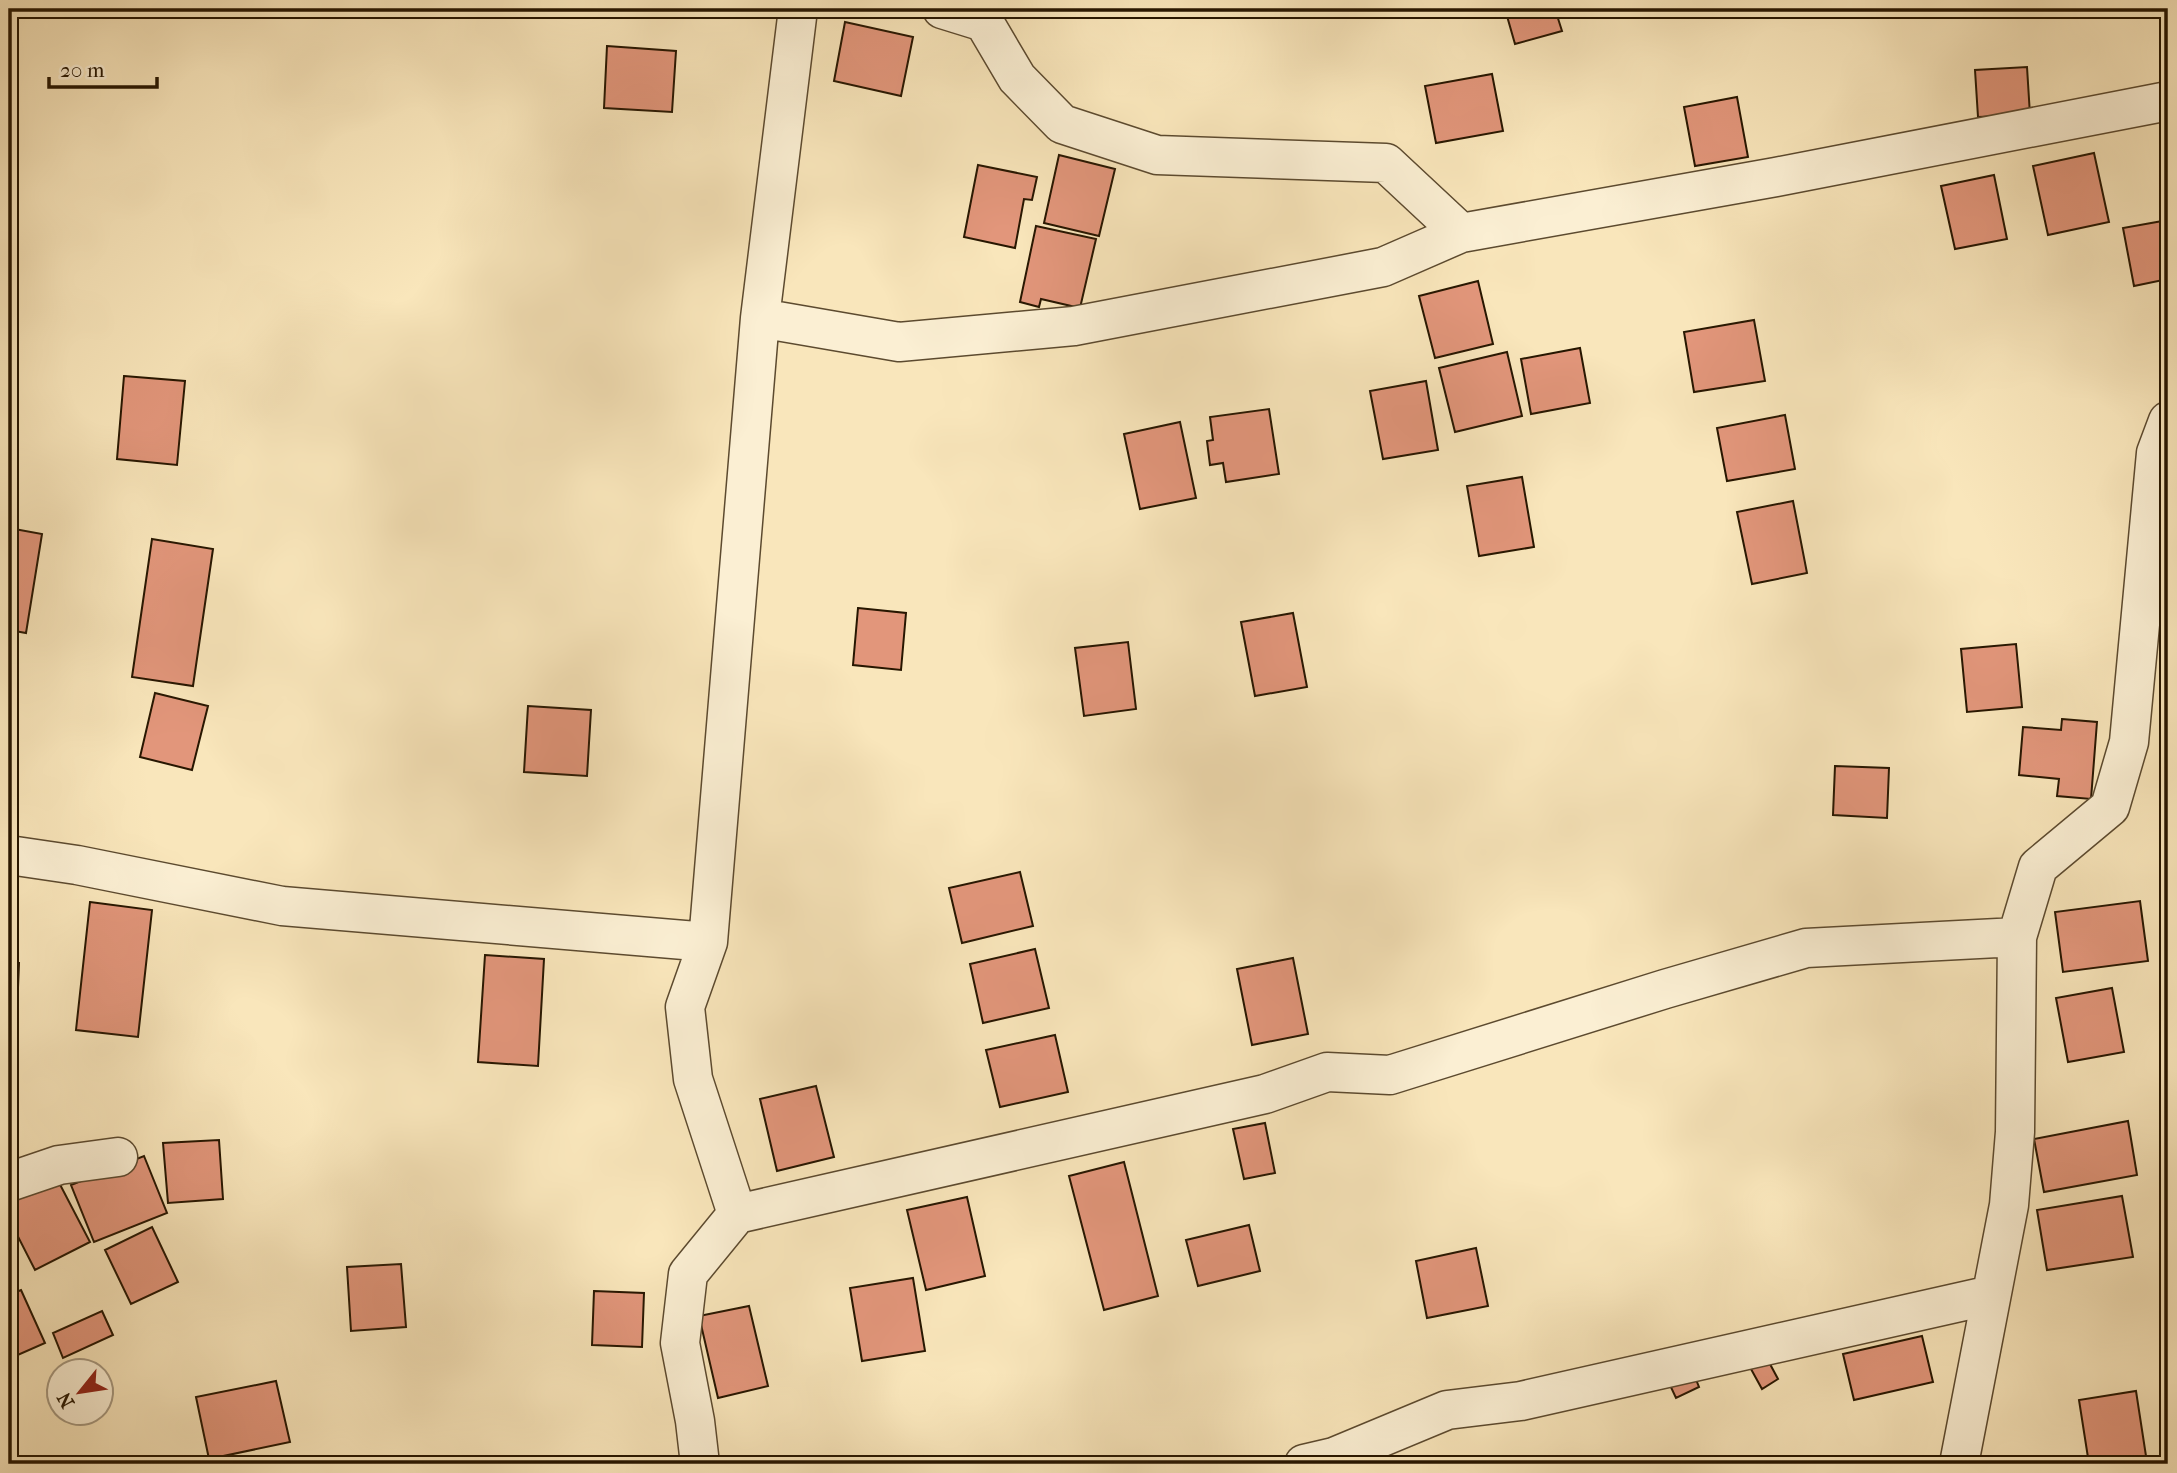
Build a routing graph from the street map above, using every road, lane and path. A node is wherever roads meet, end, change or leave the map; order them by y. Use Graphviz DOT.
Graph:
graph roads {
  1 [pos="798,9"];
  2 [pos="942,9"];
  3 [pos="2168,101"];
  4 [pos="1461,233"];
  5 [pos="760,318"];
  6 [pos="2168,421"];
  7 [pos="9,856"];
  8 [pos="2017,937"];
  9 [pos="708,943"];
  10 [pos="118,1157"];
  11 [pos="9,1182"];
  12 [pos="737,1214"];
  13 [pos="1991,1295"];
  14 [pos="700,1464"];
  15 [pos="1304,1464"];
  16 [pos="1959,1464"];
  1 -- 5 [label="street"];
  2 -- 4 [label="street"];
  3 -- 4 [label="street"];
  4 -- 5 [label="street"];
  5 -- 9 [label="street"];
  6 -- 8 [label="street"];
  7 -- 9 [label="street"];
  8 -- 12 [label="street"];
  8 -- 13 [label="street"];
  9 -- 12 [label="street"];
  10 -- 11 [label="street"];
  12 -- 14 [label="street"];
  13 -- 15 [label="street"];
  13 -- 16 [label="street"];
}
